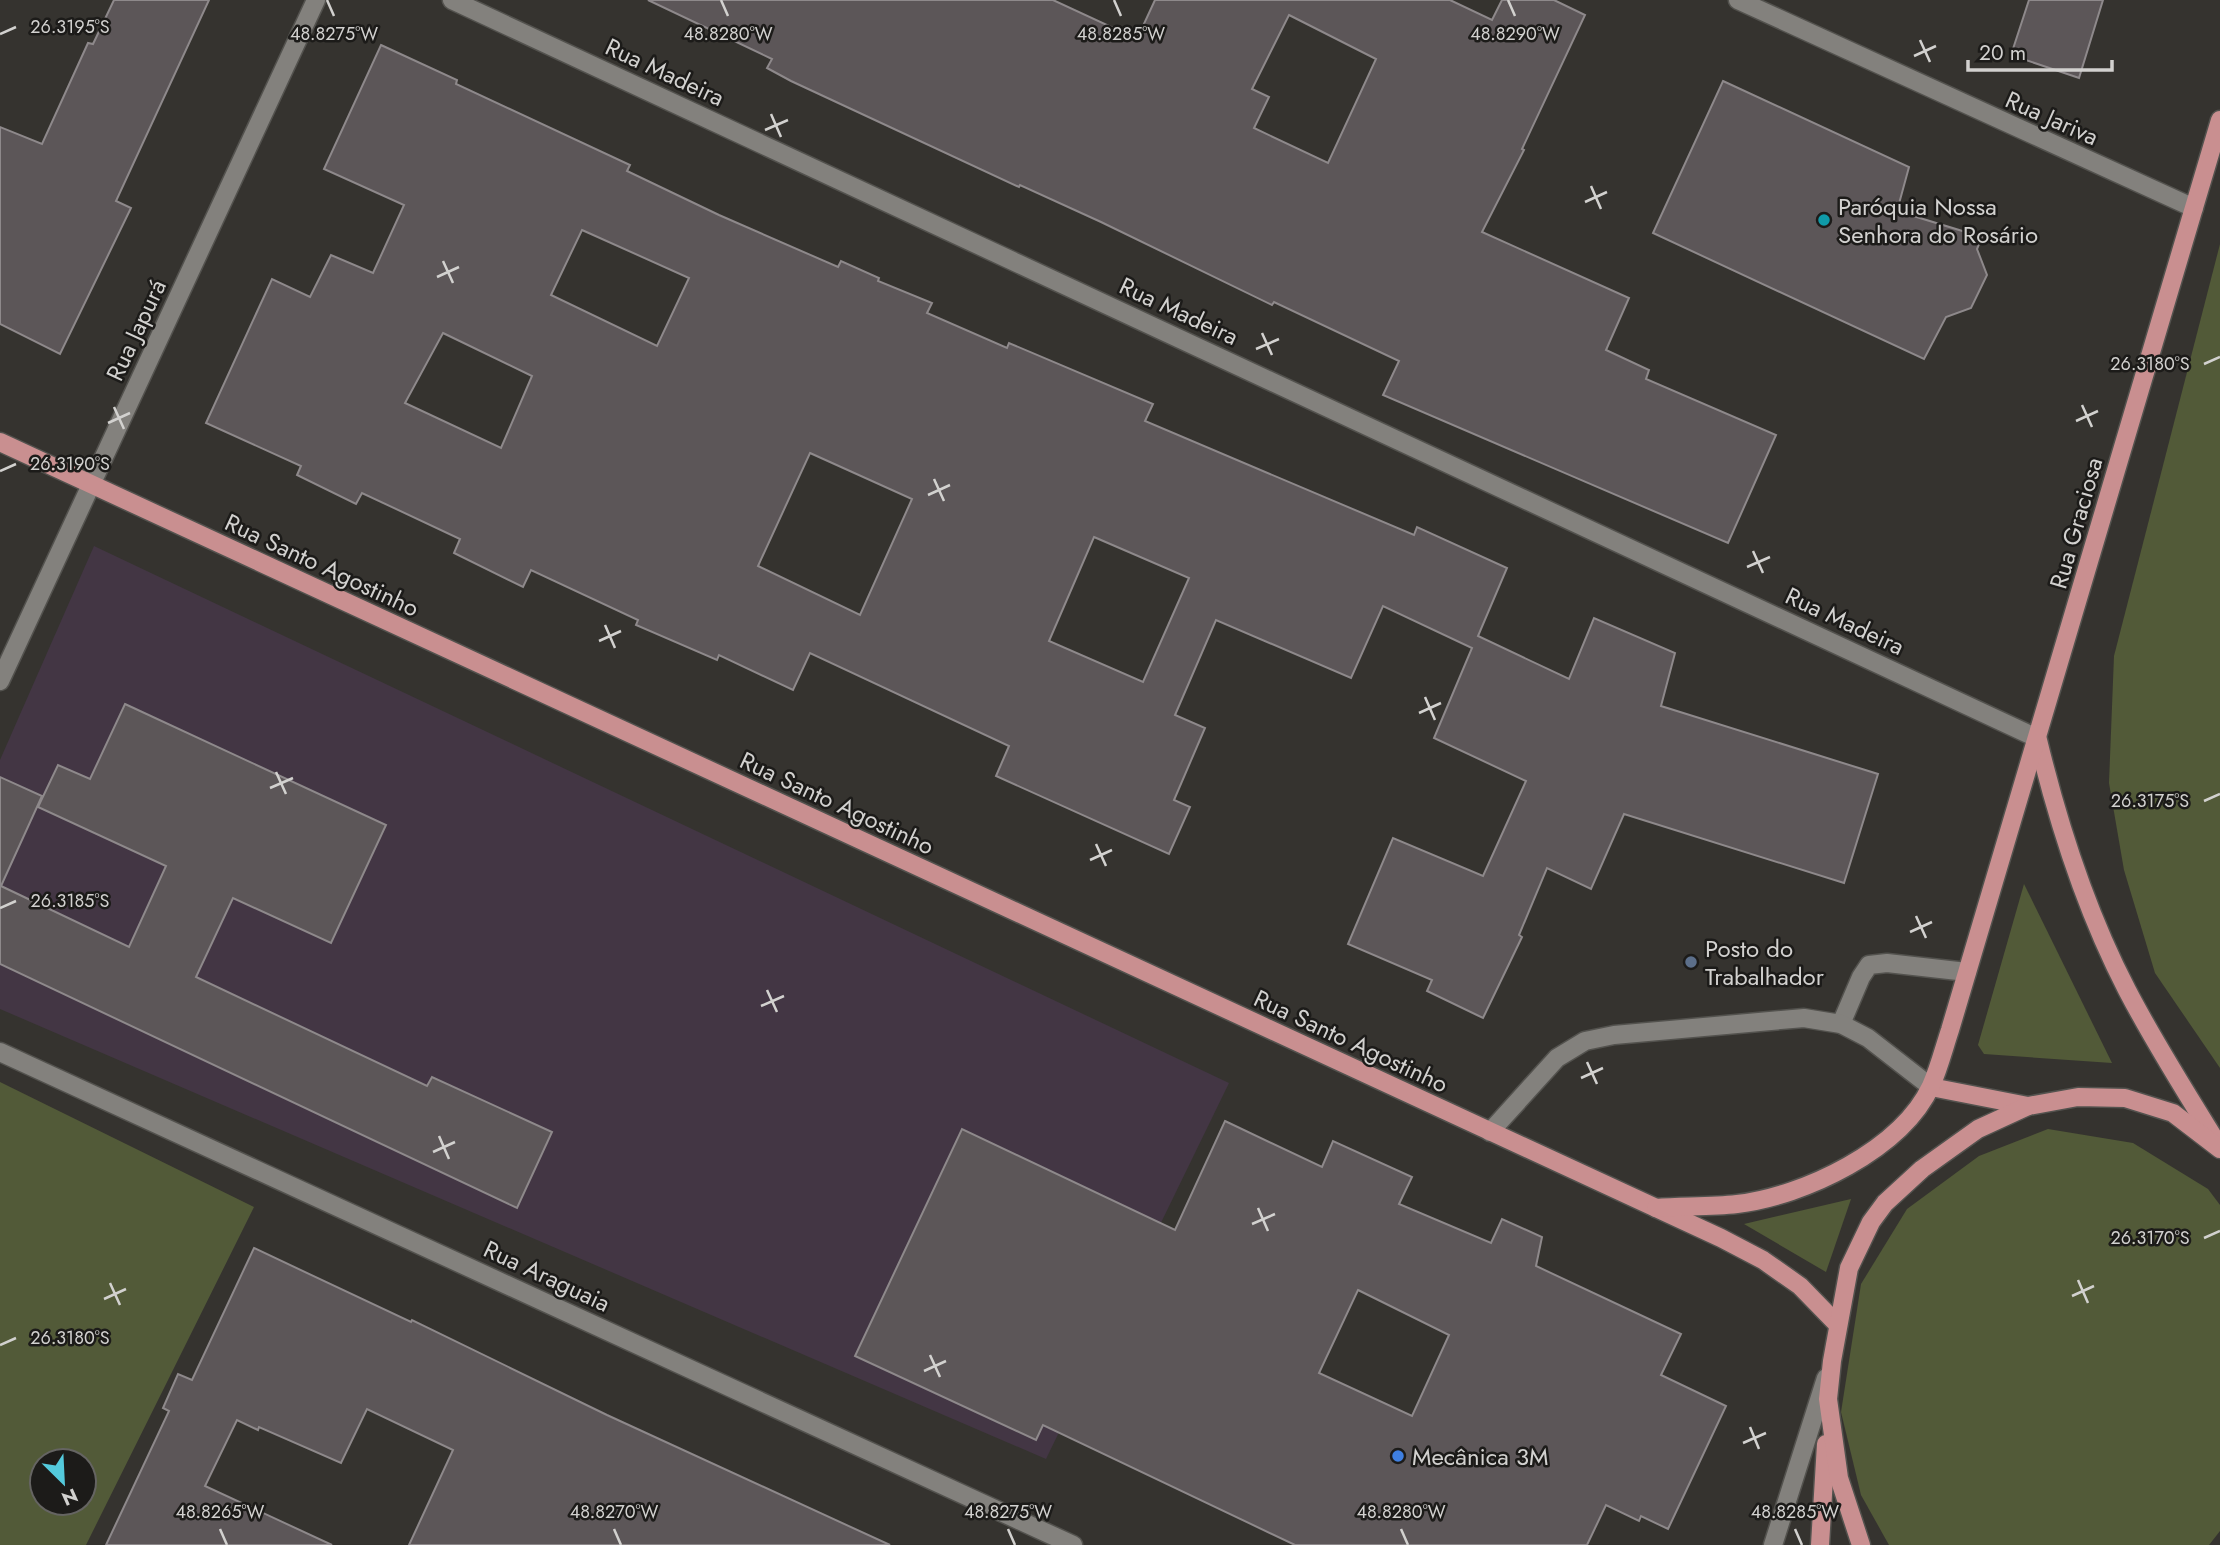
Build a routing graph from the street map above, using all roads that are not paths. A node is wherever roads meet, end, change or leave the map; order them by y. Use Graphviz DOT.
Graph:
graph roads {
  1 [pos="316,0"];
  2 [pos="452,0"];
  3 [pos="1738,0"];
  4 [pos="2220,120"];
  5 [pos="2194,208"];
  6 [pos="0,442"];
  7 [pos="91,485"];
  8 [pos="0,681"];
  9 [pos="2037,738"];
  10 [pos="1967,972"];
  11 [pos="1841,1024"];
  12 [pos="0,1052"];
  13 [pos="1931,1087"];
  14 [pos="2028,1106"];
  15 [pos="1490,1132"];
  16 [pos="1886,1140"];
  17 [pos="2220,1148"];
  18 [pos="1653,1208"];
  19 [pos="1838,1325"];
  20 [pos="1832,1362"];
  21 [pos="1828,1399"];
  22 [pos="1073,1545"];
  23 [pos="1773,1545"];
  24 [pos="1821,1545"];
  25 [pos="1861,1545"];
  1 -- 7 [label="street, Rua Japurá"];
  2 -- 9 [label="street, Rua Madeira"];
  3 -- 5 [label="street, Rua Jariva"];
  4 -- 5 [label="main road, Rua Graciosa"];
  5 -- 9 [label="main road, Rua Graciosa"];
  6 -- 7 [label="main road, Rua Santo Agostinho"];
  7 -- 8 [label="street, Rua Japurá"];
  7 -- 15 [label="main road, Rua Santo Agostinho"];
  9 -- 10 [label="main road, Rua Graciosa"];
  9 -- 17 [label="main road"];
  10 -- 11 [label="street"];
  10 -- 13 [label="main road, Rua Graciosa"];
  11 -- 13 [label="street"];
  11 -- 15 [label="street"];
  12 -- 22 [label="street, Rua Araguaia"];
  13 -- 14 [label="main road"];
  13 -- 16 [label="main road, Rua Graciosa"];
  14 -- 17 [label="main road"];
  14 -- 19 [label="main road"];
  15 -- 18 [label="main road, Rua Santo Agostinho"];
  16 -- 18 [label="main road, Rua Santo Agostinho"];
  18 -- 19 [label="main road, Rua Santo Agostinho"];
  19 -- 20 [label="main road"];
  20 -- 21 [label="main road"];
  20 -- 23 [label="street"];
  21 -- 24 [label="main road"];
  21 -- 25 [label="main road"];
}
